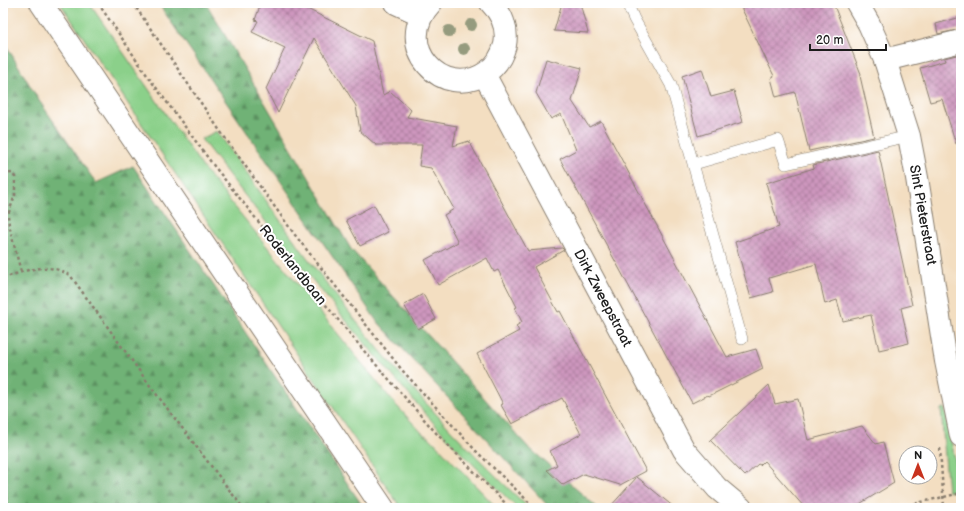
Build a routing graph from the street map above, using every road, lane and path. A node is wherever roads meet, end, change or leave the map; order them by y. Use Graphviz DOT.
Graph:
graph roads {
  1 [pos="41,3"];
  2 [pos="98,3"];
  3 [pos="133,3"];
  4 [pos="396,3"];
  5 [pos="491,3"];
  6 [pos="627,3"];
  7 [pos="857,3"];
  8 [pos="426,9"];
  9 [pos="961,41"];
  10 [pos="885,60"];
  11 [pos="484,74"];
  12 [pos="909,136"];
  13 [pos="694,164"];
  14 [pos="3,174"];
  15 [pos="22,272"];
  16 [pos="3,278"];
  17 [pos="742,338"];
  18 [pos="961,436"];
  19 [pos="3,485"];
  20 [pos="961,493"];
  21 [pos="9,508"];
  22 [pos="243,508"];
  23 [pos="383,508"];
  24 [pos="510,508"];
  25 [pos="535,508"];
  26 [pos="742,508"];
  27 [pos="912,508"];
  1 -- 23 [label="street"];
  2 -- 24 [label="path, Roderlandbaan"];
  3 -- 25 [label="path, Roderlandbaan"];
  4 -- 8 [label="street"];
  5 -- 11 [label="street"];
  6 -- 13 [label="lane"];
  7 -- 10 [label="street, Sint Pieterstraat"];
  8 -- 11 [label="street"];
  9 -- 10 [label="street"];
  10 -- 12 [label="street, Sint Pieterstraat"];
  11 -- 26 [label="street, Dirk Zweepstraat"];
  12 -- 13 [label="lane"];
  12 -- 18 [label="street, Sint Pieterstraat"];
  13 -- 17 [label="lane"];
  14 -- 15 [label="path"];
  15 -- 16 [label="path"];
  15 -- 22 [label="path"];
  19 -- 21 [label="path"];
  20 -- 27 [label="path"];
}
